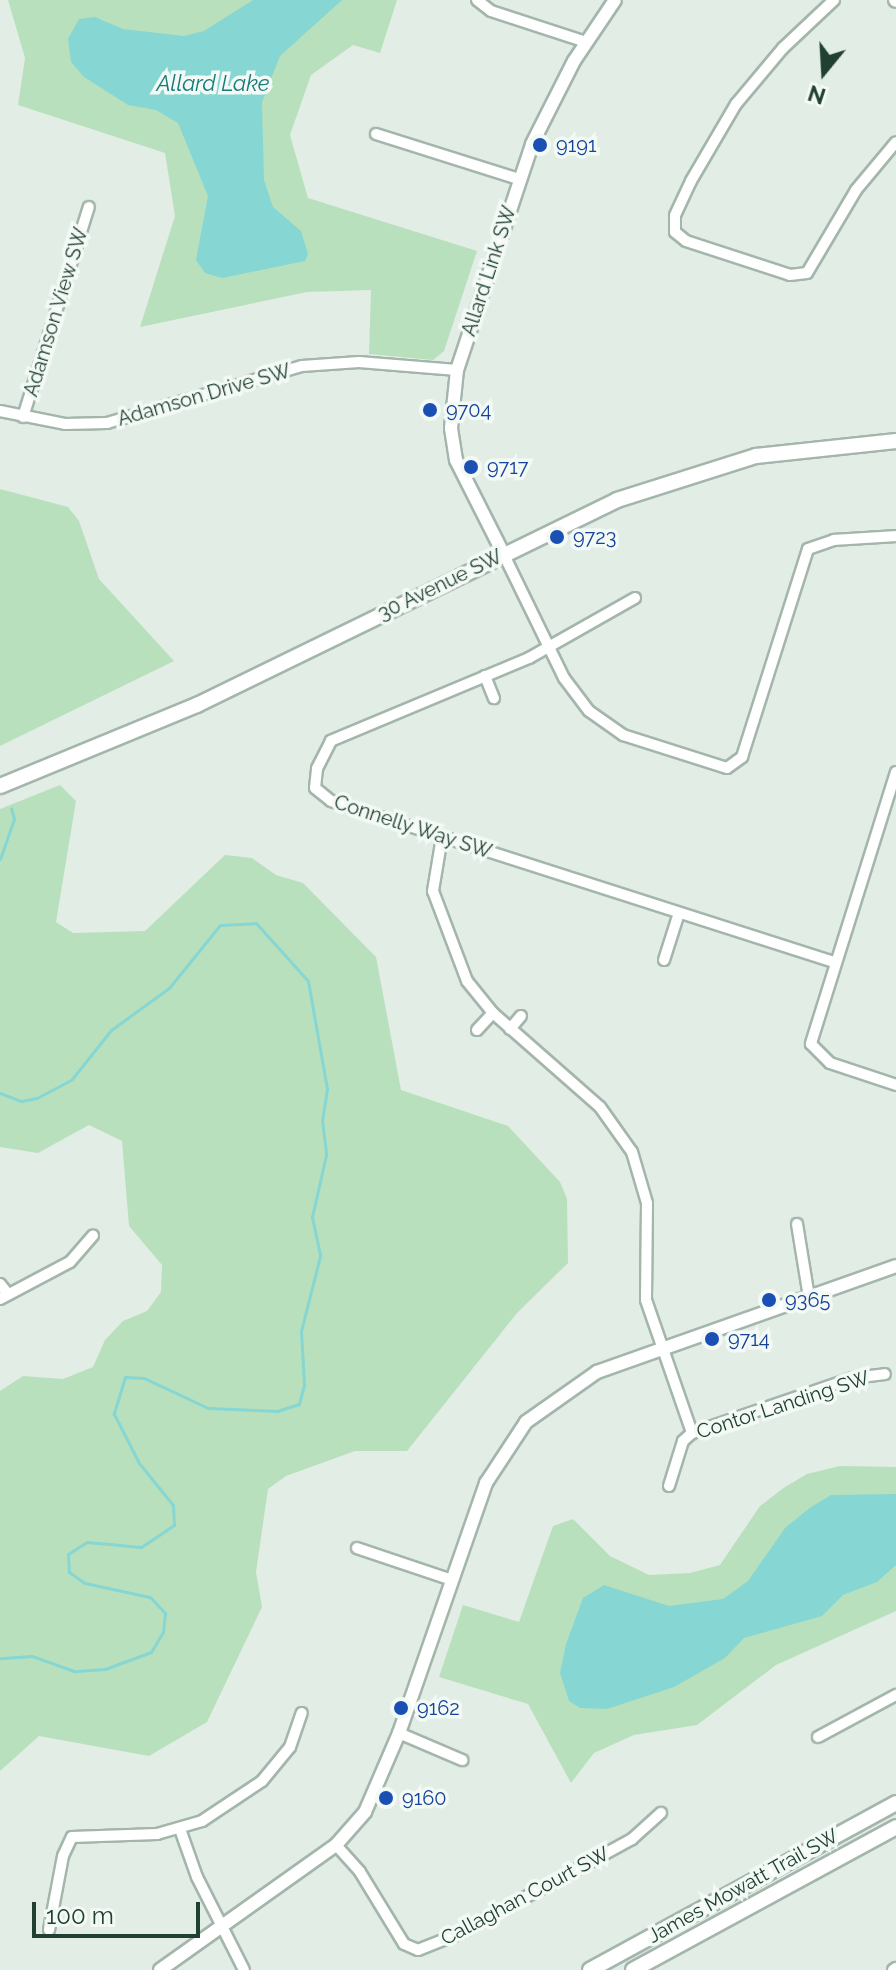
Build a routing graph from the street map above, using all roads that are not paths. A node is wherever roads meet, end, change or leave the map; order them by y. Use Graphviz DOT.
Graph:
graph roads {
  1 [pos="477,0"];
  2 [pos="615,0"];
  3 [pos="834,0"];
  4 [pos="586,42"];
  5 [pos="376,134"];
  6 [pos="896,142"];
  7 [pos="519,179"];
  8 [pos="89,207"];
  9 [pos="457,370"];
  10 [pos="0,411"];
  11 [pos="23,417"];
  12 [pos="896,441"];
  13 [pos="896,536"];
  14 [pos="503,553"];
  15 [pos="635,598"];
  16 [pos="550,646"];
  17 [pos="485,676"];
  18 [pos="494,698"];
  19 [pos="896,772"];
  20 [pos="0,786"];
  21 [pos="892,802"];
  22 [pos="442,837"];
  23 [pos="679,913"];
  24 [pos="664,960"];
  25 [pos="834,962"];
  26 [pos="493,1013"];
  27 [pos="521,1016"];
  28 [pos="510,1029"];
  29 [pos="477,1030"];
  30 [pos="896,1085"];
  31 [pos="797,1224"];
  32 [pos="93,1236"];
  33 [pos="896,1266"];
  34 [pos="0,1284"];
  35 [pos="4,1297"];
  36 [pos="809,1297"];
  37 [pos="661,1348"];
  38 [pos="885,1374"];
  39 [pos="692,1433"];
  40 [pos="669,1486"];
  41 [pos="357,1548"];
  42 [pos="452,1580"];
  43 [pos="896,1695"];
  44 [pos="302,1713"];
  45 [pos="399,1733"];
  46 [pos="818,1737"];
  47 [pos="462,1760"];
  48 [pos="896,1803"];
  49 [pos="661,1813"];
  50 [pos="896,1827"];
  51 [pos="180,1829"];
  52 [pos="336,1845"];
  53 [pos="223,1927"];
  54 [pos="49,1930"];
  55 [pos="160,1970"];
  56 [pos="244,1970"];
  57 [pos="590,1970"];
  58 [pos="633,1970"];
  1 -- 4 [label="street"];
  2 -- 4 [label="street, Allard Link SW"];
  3 -- 6 [label="street"];
  4 -- 7 [label="street, Allard Link SW"];
  5 -- 7 [label="street"];
  7 -- 9 [label="street, Allard Link SW"];
  8 -- 11 [label="street, Adamson View SW"];
  9 -- 11 [label="street, Adamson Drive SW"];
  9 -- 14 [label="street, Allard Link SW"];
  10 -- 11 [label="street, Adamson Drive SW"];
  12 -- 14 [label="main road, 30 Avenue SW"];
  13 -- 16 [label="street"];
  14 -- 16 [label="street"];
  14 -- 20 [label="main road, 30 Avenue SW"];
  15 -- 16 [label="street, Connelly Way SW"];
  16 -- 17 [label="street, Connelly Way SW"];
  17 -- 18 [label="street"];
  17 -- 22 [label="street, Connelly Way SW"];
  19 -- 21 [label="street"];
  21 -- 25 [label="street"];
  22 -- 23 [label="street, Connelly Way SW"];
  22 -- 26 [label="street"];
  23 -- 24 [label="street"];
  23 -- 25 [label="street, Connelly Way SW"];
  25 -- 30 [label="street"];
  26 -- 28 [label="street"];
  26 -- 29 [label="street"];
  27 -- 28 [label="street"];
  28 -- 37 [label="street"];
  31 -- 36 [label="street"];
  32 -- 35 [label="street"];
  33 -- 36 [label="street"];
  34 -- 35 [label="street"];
  36 -- 37 [label="street"];
  37 -- 39 [label="street"];
  37 -- 42 [label="street"];
  38 -- 39 [label="street, Contor Landing SW"];
  39 -- 40 [label="street, Contor Landing SW"];
  41 -- 42 [label="street"];
  42 -- 45 [label="street"];
  43 -- 46 [label="street"];
  44 -- 51 [label="street"];
  45 -- 47 [label="street"];
  45 -- 52 [label="street"];
  48 -- 57 [label="main road, James Mowatt Trail SW"];
  49 -- 52 [label="street, Callaghan Court SW"];
  50 -- 58 [label="main road, James Mowatt Trail SW"];
  51 -- 53 [label="street"];
  51 -- 54 [label="street"];
  52 -- 53 [label="street"];
  53 -- 55 [label="street"];
  53 -- 56 [label="street"];
}
